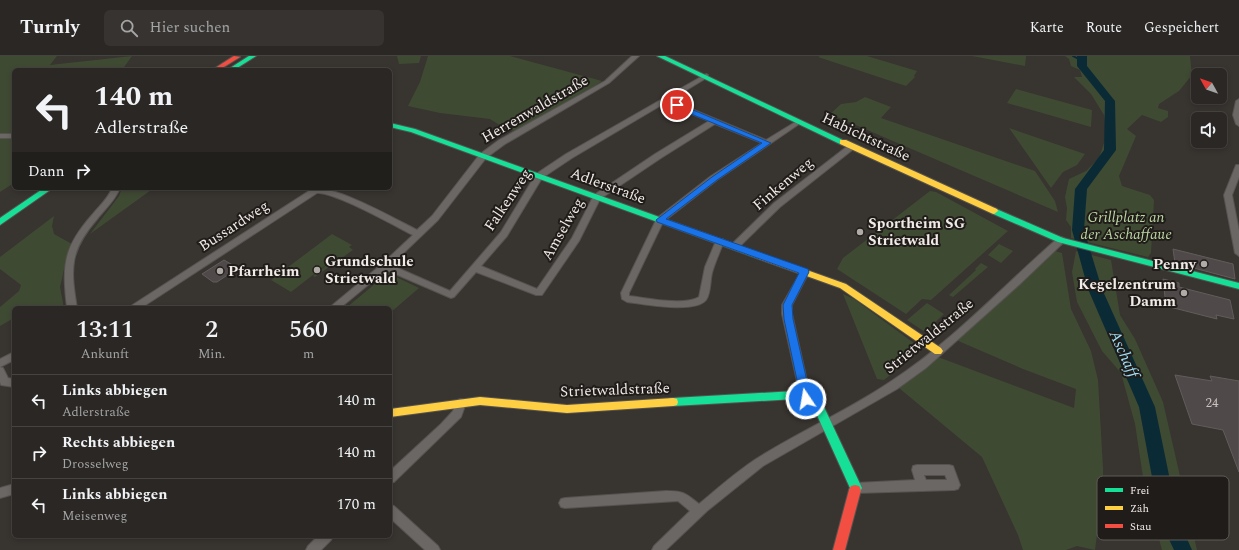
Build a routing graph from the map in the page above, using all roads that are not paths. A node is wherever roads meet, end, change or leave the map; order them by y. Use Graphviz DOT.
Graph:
graph roads {
  1 [pos="238,56"];
  2 [pos="253,56"];
  3 [pos="636,56"];
  4 [pos="660,56"];
  5 [pos="218,68"];
  6 [pos="233,68"];
  7 [pos="706,76"];
  8 [pos="664,100"];
  9 [pos="1239,101"];
  10 [pos="715,121"];
  11 [pos="799,122"];
  12 [pos="1239,124"];
  13 [pos="392,125"];
  14 [pos="0,136"];
  15 [pos="12,136"];
  16 [pos="767,143"];
  17 [pos="852,147"];
  18 [pos="483,156"];
  19 [pos="1239,167"];
  20 [pos="539,176"];
  21 [pos="46,190"];
  22 [pos="115,190"];
  23 [pos="322,190"];
  24 [pos="322,190"];
  25 [pos="597,197"];
  26 [pos="660,220"];
  27 [pos="0,222"];
  28 [pos="418,234"];
  29 [pos="1061,240"];
  30 [pos="720,241"];
  31 [pos="736,246"];
  32 [pos="1239,253"];
  33 [pos="385,266"];
  34 [pos="476,268"];
  35 [pos="804,272"];
  36 [pos="1239,286"];
  37 [pos="72,306"];
  38 [pos="137,306"];
  39 [pos="336,306"];
  40 [pos="938,351"];
  41 [pos="12,357"];
  42 [pos="0,364"];
  43 [pos="0,371"];
  44 [pos="12,383"];
  45 [pos="806,399"];
  46 [pos="461,403"];
  47 [pos="392,413"];
  48 [pos="827,423"];
  49 [pos="392,476"];
  50 [pos="922,485"];
  51 [pos="856,488"];
  52 [pos="12,490"];
  53 [pos="0,493"];
  54 [pos="565,503"];
  55 [pos="699,510"];
  56 [pos="392,512"];
  57 [pos="325,538"];
  58 [pos="312,550"];
  59 [pos="434,550"];
  60 [pos="658,550"];
  61 [pos="839,550"];
  1 -- 5 [label="main road"];
  2 -- 6 [label="main road"];
  3 -- 18 [label="street, Herrenwaldstraße"];
  4 -- 7 [label="main road, Habichtstraße"];
  7 -- 8 [label="street, Falkenweg"];
  7 -- 11 [label="main road, Habichtstraße"];
  8 -- 10 [label="street"];
  8 -- 20 [label="street, Falkenweg"];
  9 -- 12 [label="street"];
  10 -- 16 [label="street"];
  10 -- 25 [label="street, Amselweg"];
  11 -- 16 [label="street"];
  11 -- 17 [label="main road, Habichtstraße"];
  13 -- 18 [label="main road, Adlerstraße"];
  14 -- 15 [label="street"];
  16 -- 26 [label="street"];
  17 -- 29 [label="main road, Habichtstraße"];
  17 -- 31 [label="street, Finkenweg"];
  18 -- 20 [label="main road, Adlerstraße"];
  18 -- 28 [label="street, Herrenwaldstraße"];
  19 -- 32 [label="street"];
  20 -- 25 [label="main road, Adlerstraße"];
  20 -- 34 [label="street, Falkenweg"];
  21 -- 27 [label="main road"];
  22 -- 37 [label="street"];
  23 -- 28 [label="street, Bussardweg"];
  24 -- 38 [label="street, Bussardweg"];
  25 -- 26 [label="main road, Adlerstraße"];
  25 -- 34 [label="street, Amselweg"];
  26 -- 30 [label="main road, Adlerstraße"];
  26 -- 30 [label="street"];
  28 -- 33 [label="street, Herrenwaldstraße"];
  29 -- 36 [label="main road"];
  29 -- 40 [label="street, Strietwaldstraße"];
  30 -- 31 [label="main road, Adlerstraße"];
  31 -- 35 [label="main road, Adlerstraße"];
  33 -- 34 [label="street, Falkenweg"];
  33 -- 39 [label="street, Herrenwaldstraße"];
  35 -- 40 [label="main road, Adlerstraße"];
  35 -- 45 [label="street"];
  40 -- 48 [label="street, Strietwaldstraße"];
  41 -- 42 [label="street"];
  43 -- 44 [label="street"];
  45 -- 46 [label="main road, Strietwaldstraße"];
  45 -- 48 [label="main road"];
  46 -- 47 [label="main road, Strietwaldstraße"];
  46 -- 49 [label="street"];
  48 -- 51 [label="main road"];
  48 -- 55 [label="street, Strietwaldstraße"];
  50 -- 51 [label="street"];
  51 -- 61 [label="main road"];
  52 -- 53 [label="street"];
  54 -- 55 [label="street"];
  55 -- 60 [label="street, Strietwaldstraße"];
  56 -- 59 [label="street"];
  57 -- 58 [label="street"];
}
